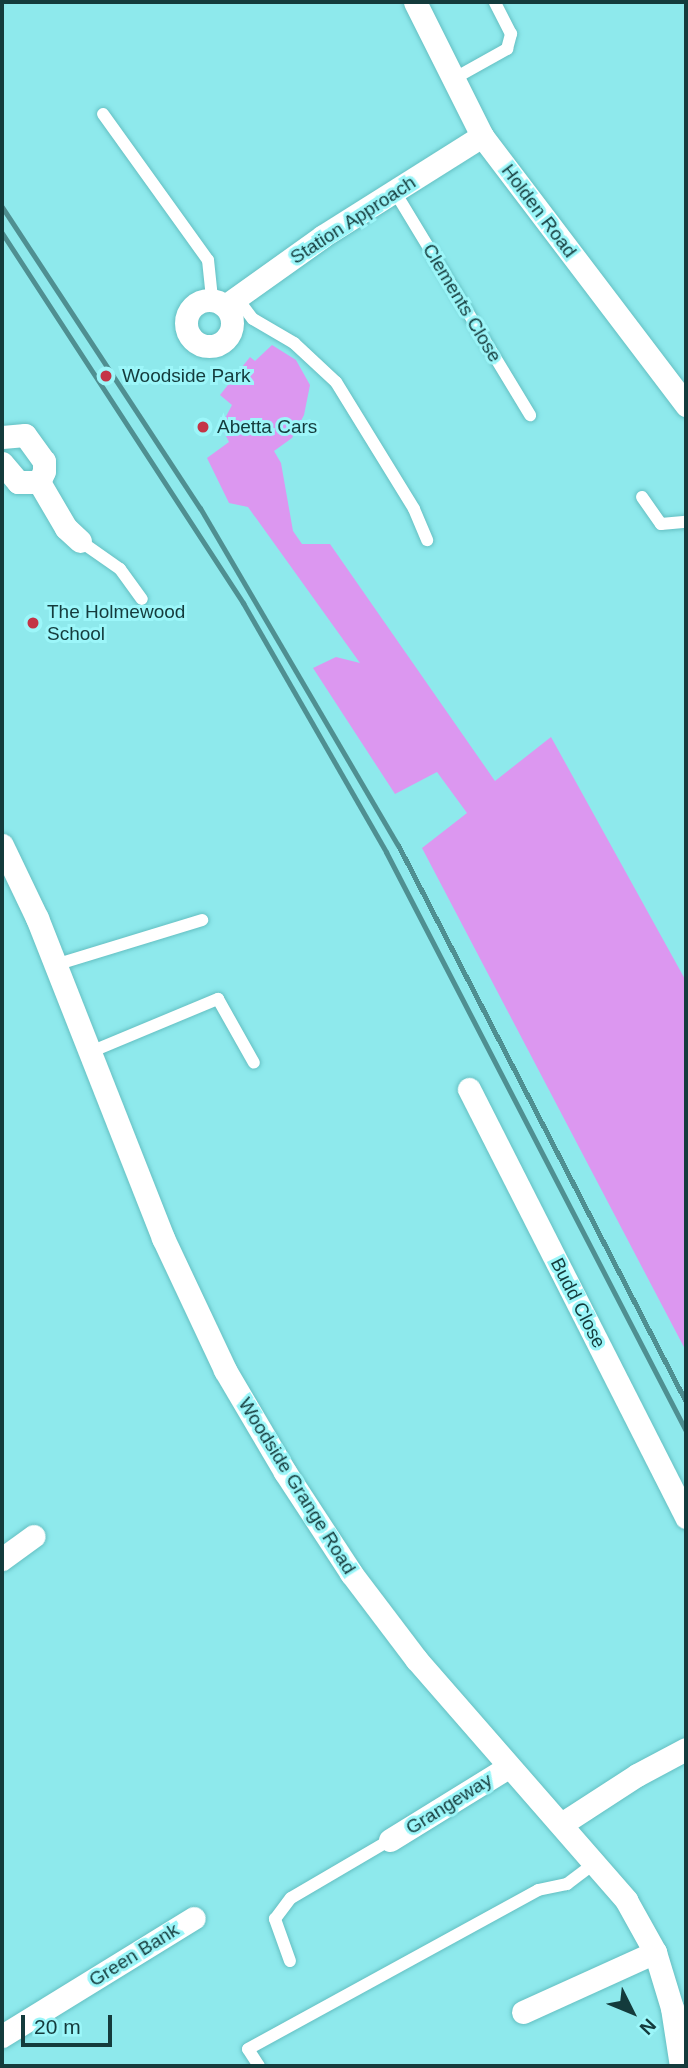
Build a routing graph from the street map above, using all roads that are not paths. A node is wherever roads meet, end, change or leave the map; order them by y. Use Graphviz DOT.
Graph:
graph roads {
  1 [pos="415,2"];
  2 [pos="495,2"];
  3 [pos="455,78"];
  4 [pos="103,114"];
  5 [pos="482,136"];
  6 [pos="395,192"];
  7 [pos="225,301"];
  8 [pos="683,396"];
  9 [pos="530,415"];
  10 [pos="2,437"];
  11 [pos="2,463"];
  12 [pos="39,482"];
  13 [pos="642,497"];
  14 [pos="686,522"];
  15 [pos="427,540"];
  16 [pos="80,541"];
  17 [pos="142,599"];
  18 [pos="2,845"];
  19 [pos="202,920"];
  20 [pos="55,965"];
  21 [pos="88,1053"];
  22 [pos="254,1063"];
  23 [pos="469,1089"];
  24 [pos="686,1517"];
  25 [pos="34,1536"];
  26 [pos="2,1559"];
  27 [pos="686,1749"];
  28 [pos="508,1767"];
  29 [pos="563,1823"];
  30 [pos="390,1840"];
  31 [pos="595,1863"];
  32 [pos="194,1918"];
  33 [pos="655,1952"];
  34 [pos="290,1961"];
  35 [pos="523,2012"];
  36 [pos="2,2036"];
  37 [pos="682,2065"];
  38 [pos="259,2066"];
  1 -- 3 [label="street, Holden Road"];
  2 -- 3 [label="lane"];
  3 -- 5 [label="street, Holden Road"];
  4 -- 7 [label="lane"];
  5 -- 6 [label="street, Station Approach"];
  5 -- 8 [label="street, Holden Road"];
  6 -- 7 [label="street, Station Approach"];
  6 -- 9 [label="lane, Clements Close"];
  7 -- 15 [label="lane"];
  10 -- 12 [label="street"];
  11 -- 12 [label="street"];
  12 -- 16 [label="street"];
  13 -- 14 [label="lane"];
  16 -- 17 [label="lane"];
  18 -- 20 [label="street, Woodside Grange Road"];
  19 -- 20 [label="lane"];
  20 -- 21 [label="street, Woodside Grange Road"];
  21 -- 22 [label="lane"];
  21 -- 28 [label="street, Woodside Grange Road"];
  23 -- 24 [label="street, Budd Close"];
  25 -- 26 [label="street"];
  27 -- 29 [label="street"];
  28 -- 29 [label="street, Woodside Grange Road"];
  28 -- 30 [label="street, Grangeway"];
  29 -- 31 [label="street, Woodside Grange Road"];
  30 -- 34 [label="lane"];
  31 -- 33 [label="street, Woodside Grange Road"];
  31 -- 38 [label="lane"];
  32 -- 36 [label="street, Green Bank"];
  33 -- 35 [label="street"];
  33 -- 37 [label="street, Woodside Grange Road"];
}
